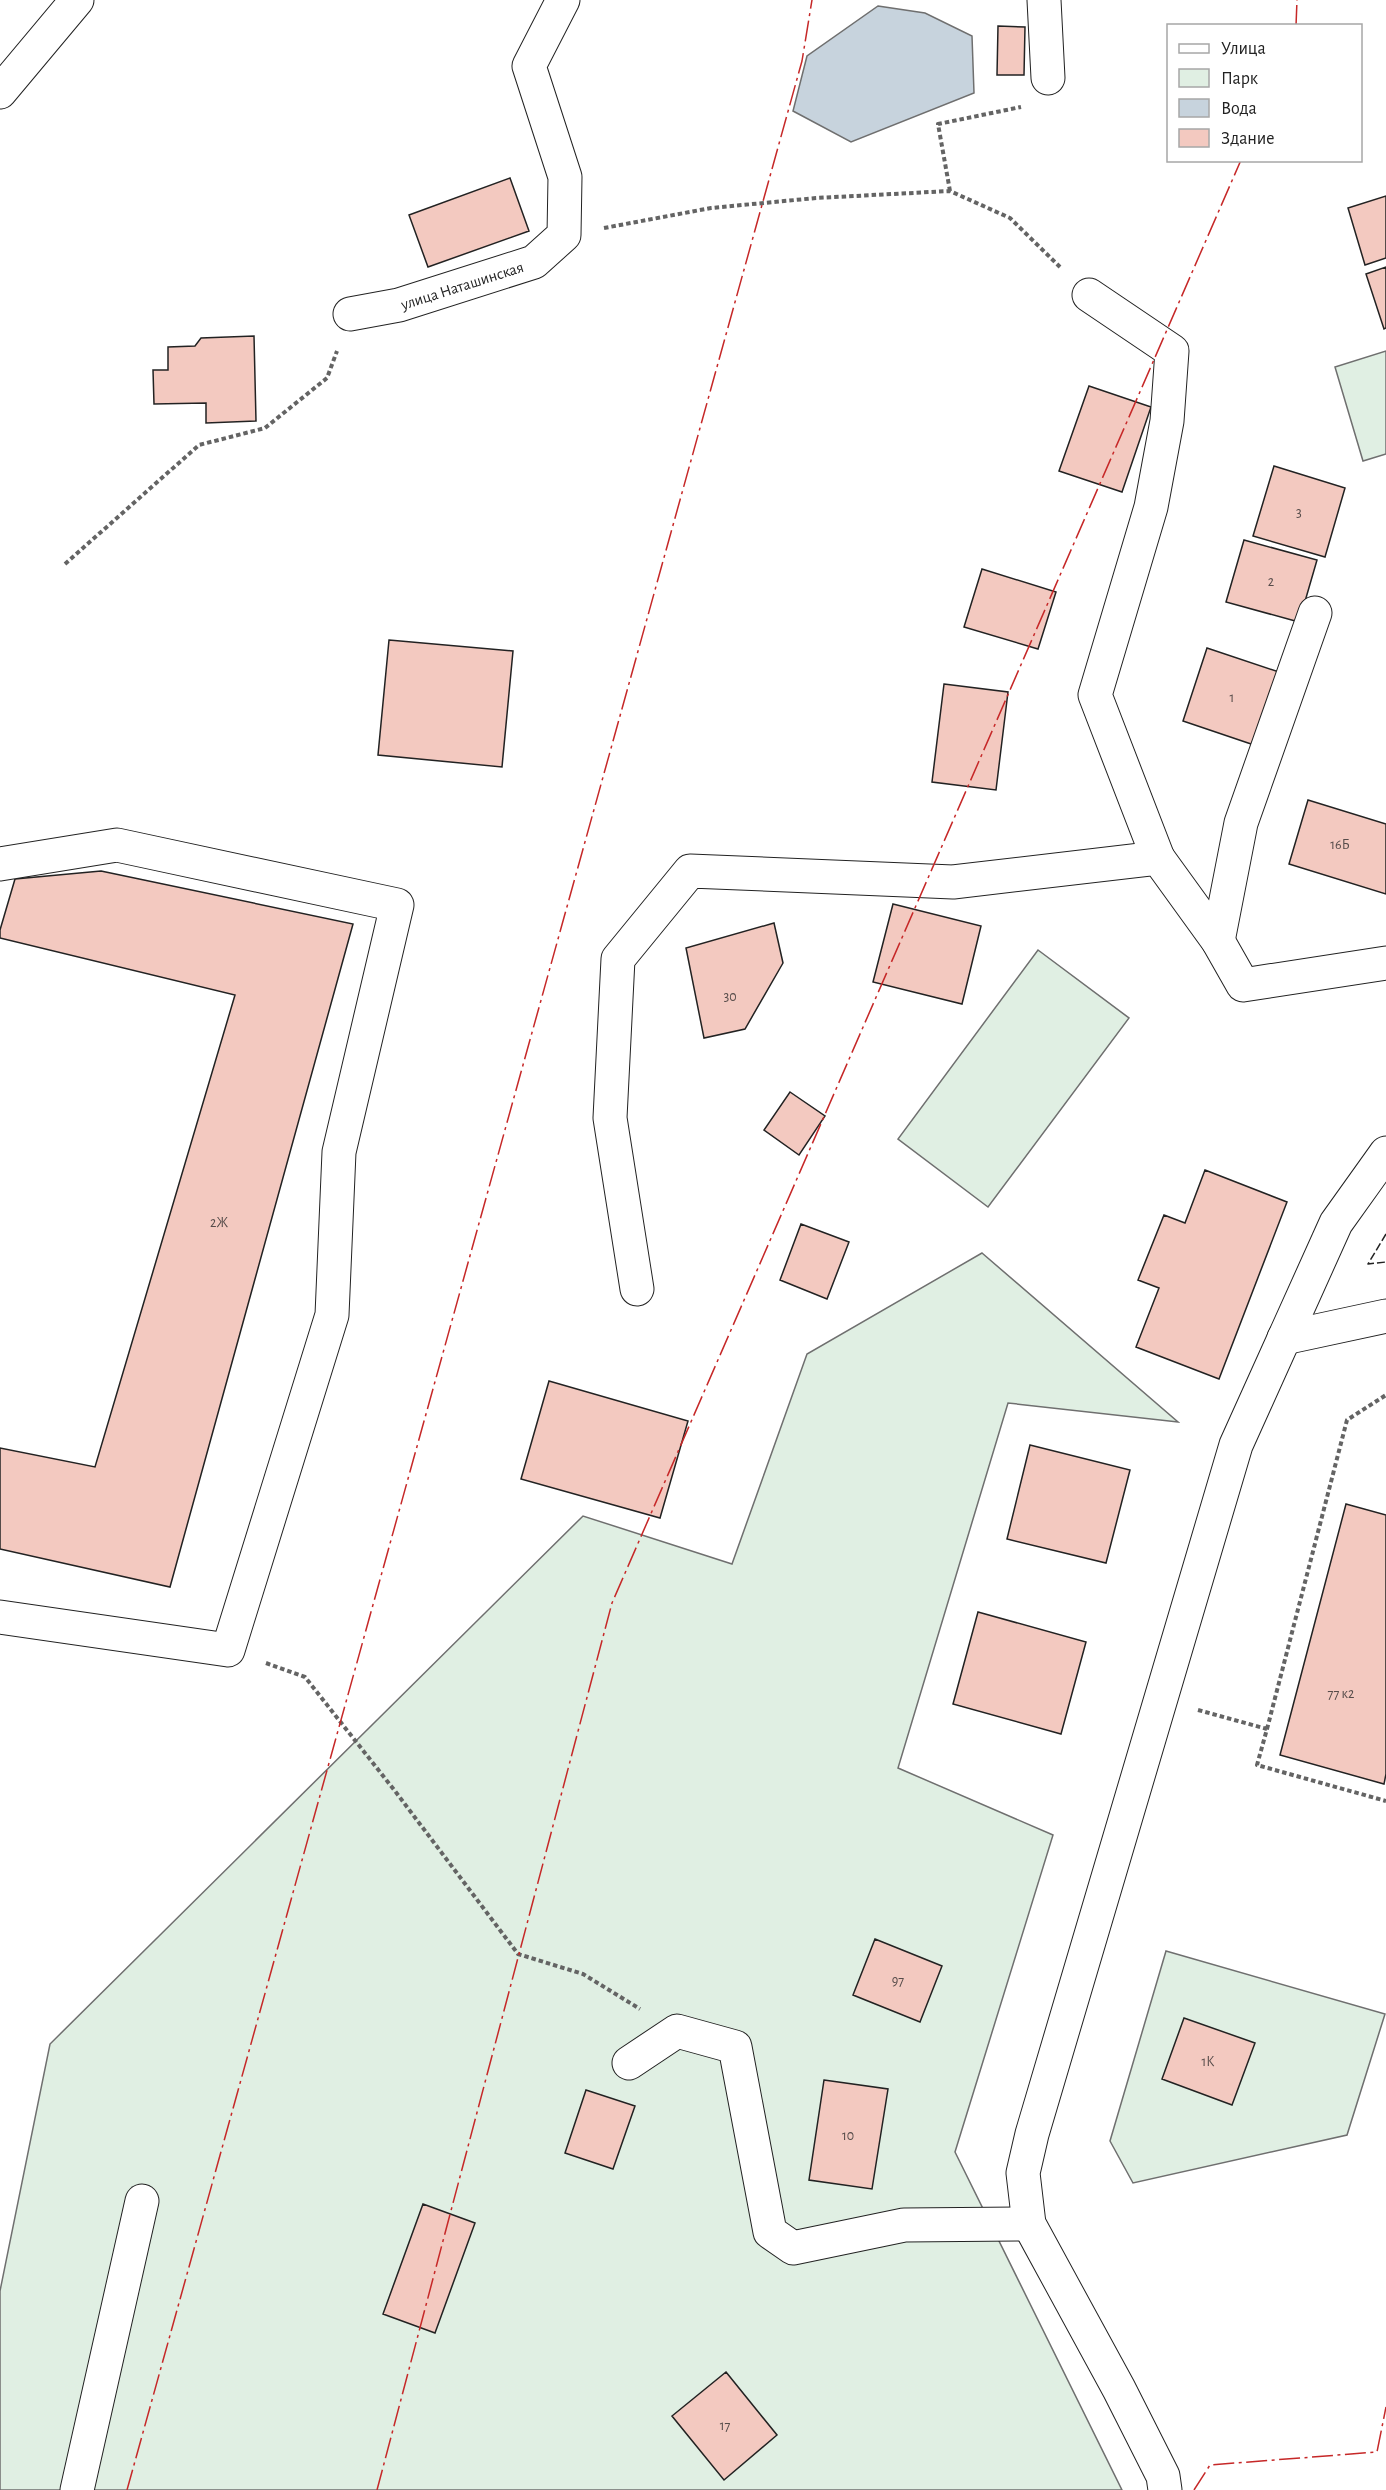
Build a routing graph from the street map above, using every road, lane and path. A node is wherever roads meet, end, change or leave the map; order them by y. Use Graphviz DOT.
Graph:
graph roads {
  1 [pos="563,0"];
  2 [pos="1044,0"];
  3 [pos="74,1"];
  4 [pos="1048,78"];
  5 [pos="0,92"];
  6 [pos="950,191"];
  7 [pos="564,235"];
  8 [pos="1089,295"];
  9 [pos="350,314"];
  10 [pos="65,564"];
  11 [pos="1315,613"];
  12 [pos="1158,858"];
  13 [pos="0,864"];
  14 [pos="1218,941"];
  15 [pos="1386,963"];
  16 [pos="1386,1153"];
  17 [pos="637,1289"];
  18 [pos="1386,1316"];
  19 [pos="1284,1338"];
  20 [pos="1386,1395"];
  21 [pos="0,1617"];
  22 [pos="263,1662"];
  23 [pos="1159,1700"];
  24 [pos="1267,1729"];
  25 [pos="1386,1801"];
  26 [pos="677,2031"];
  27 [pos="629,2063"];
  28 [pos="142,2201"];
  29 [pos="1029,2224"];
  30 [pos="77,2490"];
  31 [pos="1165,2490"];
  1 -- 7 [label="street"];
  2 -- 4 [label="street"];
  3 -- 5 [label="street"];
  4 -- 6 [label="path"];
  6 -- 7 [label="path"];
  6 -- 8 [label="path"];
  7 -- 9 [label="street, улица Наташинская"];
  8 -- 12 [label="street"];
  9 -- 10 [label="path"];
  11 -- 14 [label="street"];
  12 -- 14 [label="street"];
  12 -- 17 [label="street"];
  13 -- 21 [label="street"];
  14 -- 15 [label="street"];
  16 -- 19 [label="street"];
  18 -- 19 [label="street"];
  19 -- 23 [label="street"];
  20 -- 24 [label="path"];
  22 -- 26 [label="path"];
  23 -- 24 [label="path"];
  23 -- 29 [label="street"];
  24 -- 25 [label="path"];
  26 -- 27 [label="street"];
  26 -- 29 [label="street"];
  28 -- 30 [label="street"];
  29 -- 31 [label="street"];
}
